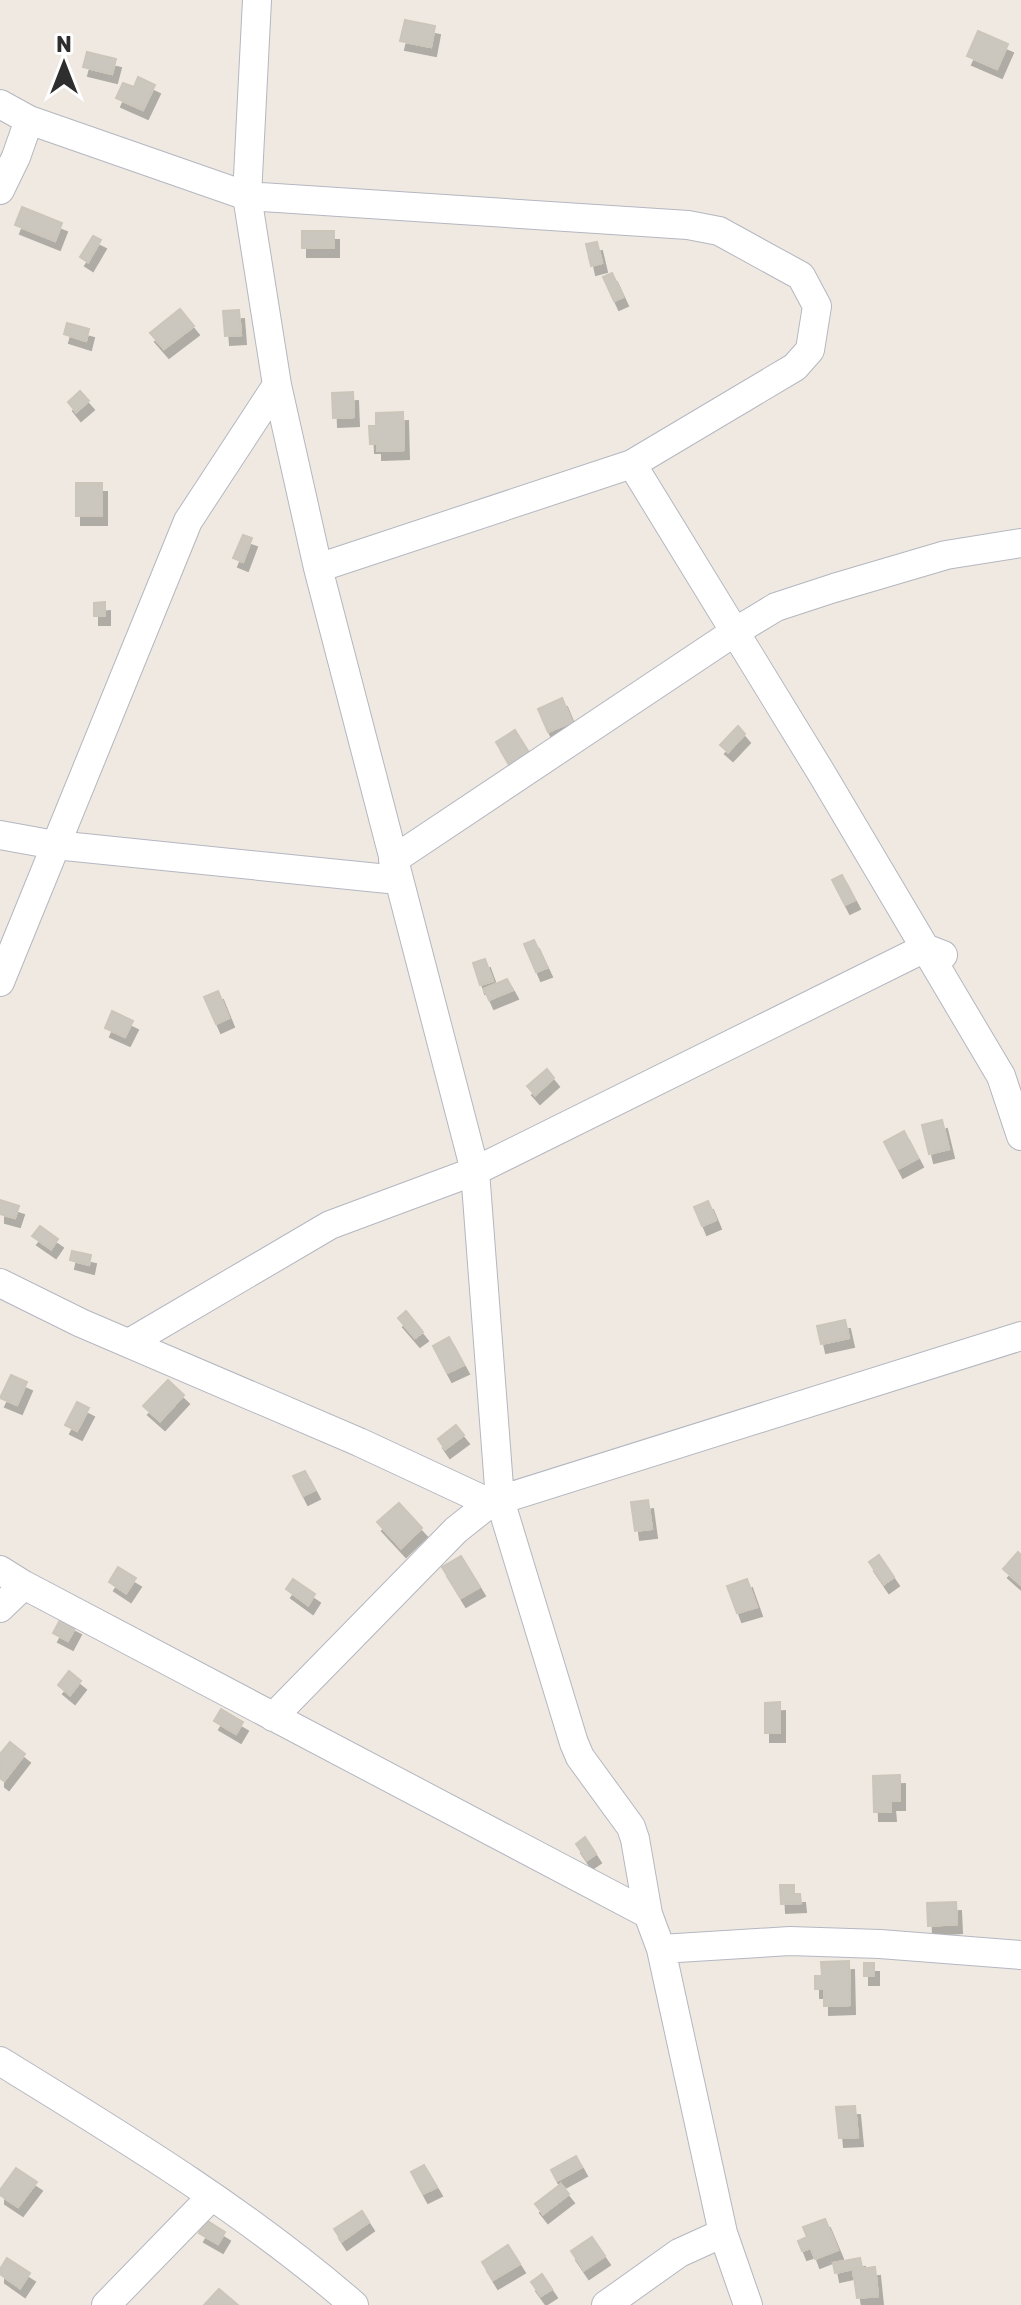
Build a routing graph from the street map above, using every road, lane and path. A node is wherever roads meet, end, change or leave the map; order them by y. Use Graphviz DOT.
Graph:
graph roads {
  1 [pos="249,4"];
  2 [pos="0,104"];
  3 [pos="29,120"];
  4 [pos="0,190"];
  5 [pos="247,196"];
  6 [pos="277,385"];
  7 [pos="632,464"];
  8 [pos="1021,543"];
  9 [pos="318,568"];
  10 [pos="733,633"];
  11 [pos="0,835"];
  12 [pos="55,845"];
  13 [pos="395,870"];
  14 [pos="934,951"];
  15 [pos="0,982"];
  16 [pos="1021,1136"];
  17 [pos="475,1171"];
  18 [pos="0,1283"];
  19 [pos="1021,1336"];
  20 [pos="129,1343"];
  21 [pos="495,1502"];
  22 [pos="0,1570"];
  23 [pos="24,1585"];
  24 [pos="0,1608"];
  25 [pos="273,1717"];
  26 [pos="648,1914"];
  27 [pos="661,1949"];
  28 [pos="1021,1955"];
  29 [pos="0,2061"];
  30 [pos="212,2196"];
  31 [pos="723,2233"];
  32 [pos="106,2305"];
  33 [pos="354,2305"];
  34 [pos="606,2305"];
  35 [pos="748,2305"];
  1 -- 5 [label="street"];
  2 -- 3 [label="street"];
  3 -- 4 [label="street"];
  3 -- 5 [label="street"];
  5 -- 6 [label="street"];
  5 -- 7 [label="street"];
  6 -- 9 [label="street"];
  6 -- 12 [label="street"];
  7 -- 9 [label="street"];
  7 -- 10 [label="street"];
  8 -- 10 [label="street"];
  9 -- 13 [label="street"];
  10 -- 13 [label="street"];
  10 -- 14 [label="street"];
  11 -- 12 [label="street"];
  12 -- 13 [label="street"];
  12 -- 15 [label="street"];
  13 -- 17 [label="street"];
  14 -- 16 [label="street"];
  14 -- 17 [label="street"];
  17 -- 20 [label="street"];
  17 -- 21 [label="street"];
  18 -- 20 [label="street"];
  19 -- 21 [label="street"];
  20 -- 21 [label="street"];
  21 -- 25 [label="street"];
  21 -- 26 [label="street"];
  22 -- 23 [label="street"];
  23 -- 24 [label="street"];
  23 -- 25 [label="street"];
  25 -- 26 [label="street"];
  26 -- 27 [label="street"];
  27 -- 28 [label="street"];
  27 -- 31 [label="street"];
  29 -- 30 [label="street"];
  30 -- 32 [label="street"];
  30 -- 33 [label="street"];
  31 -- 34 [label="street"];
  31 -- 35 [label="street"];
}
